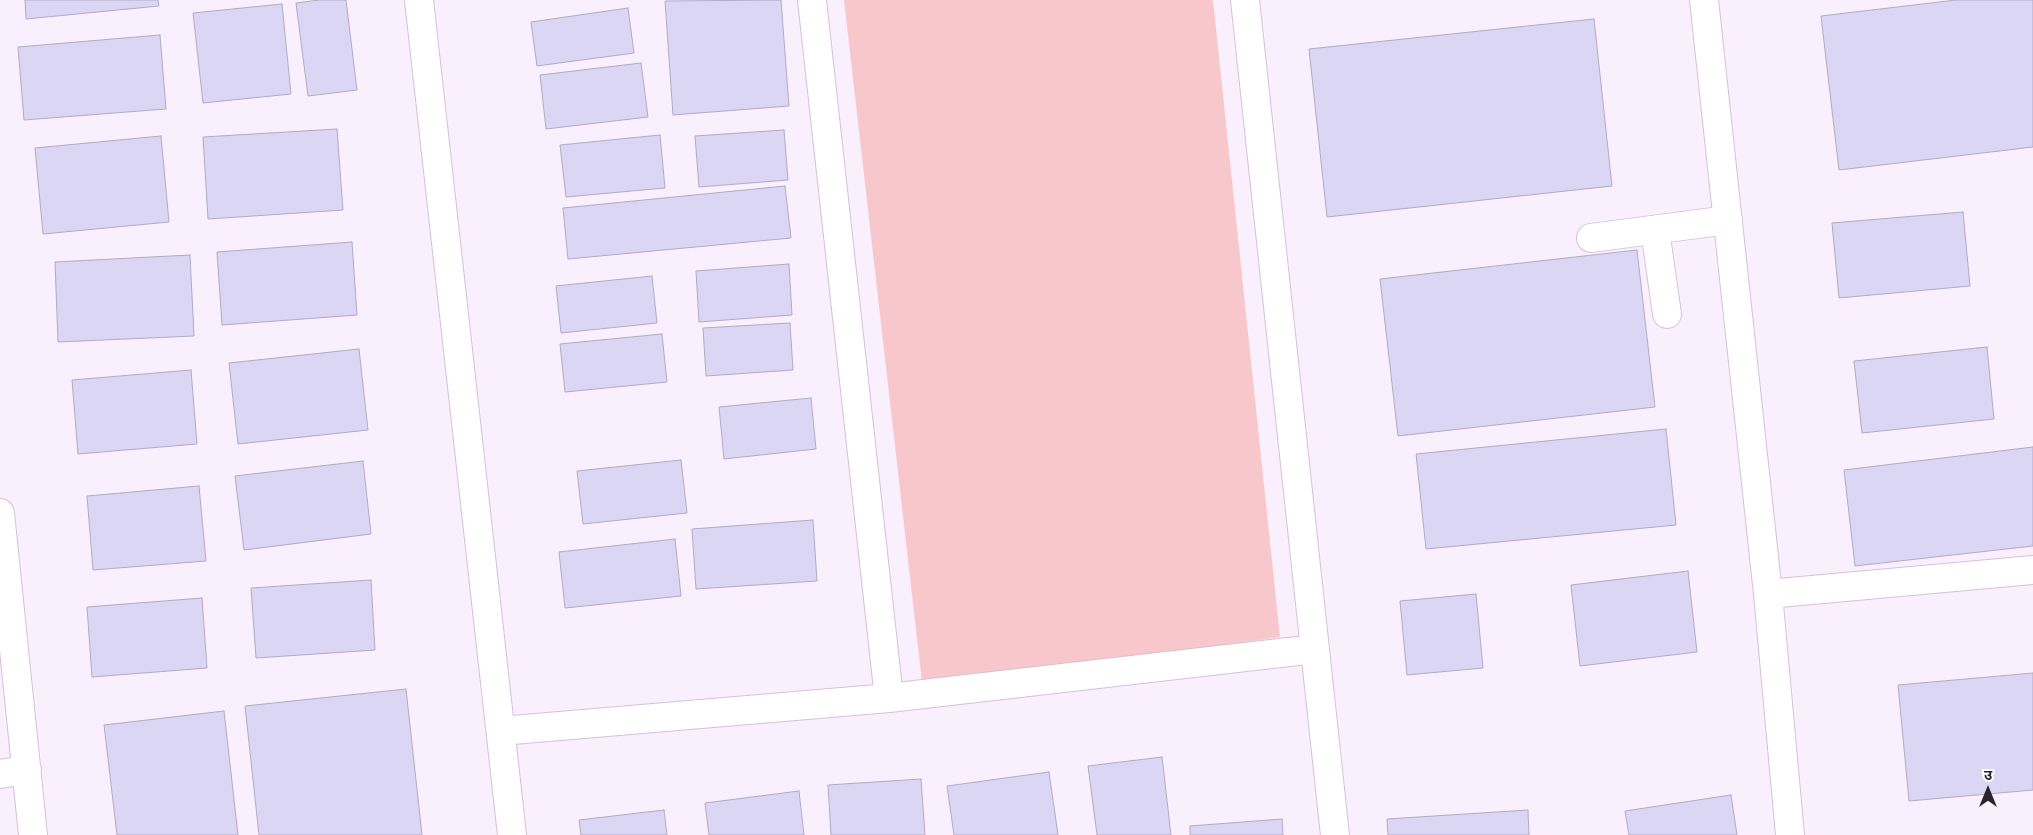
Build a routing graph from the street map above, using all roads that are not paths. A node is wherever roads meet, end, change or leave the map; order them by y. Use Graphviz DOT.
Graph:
graph roads {
  1 [pos="419,0"];
  2 [pos="812,0"];
  3 [pos="1245,0"];
  4 [pos="1704,0"];
  5 [pos="1728,220"];
  6 [pos="1655,230"];
  7 [pos="1592,238"];
  8 [pos="1666,314"];
  9 [pos="0,513"];
  10 [pos="2033,570"];
  11 [pos="1768,594"];
  12 [pos="1315,650"];
  13 [pos="889,698"];
  14 [pos="501,731"];
  15 [pos="27,770"];
  16 [pos="0,774"];
  17 [pos="33,835"];
  18 [pos="512,835"];
  19 [pos="1335,835"];
  20 [pos="1790,835"];
  1 -- 14 [label="lane"];
  2 -- 13 [label="lane"];
  3 -- 12 [label="lane"];
  4 -- 5 [label="lane"];
  5 -- 6 [label="lane"];
  5 -- 11 [label="lane"];
  6 -- 7 [label="lane"];
  6 -- 8 [label="lane"];
  9 -- 15 [label="lane"];
  10 -- 11 [label="lane"];
  11 -- 20 [label="lane"];
  12 -- 13 [label="lane"];
  12 -- 19 [label="lane"];
  13 -- 14 [label="lane"];
  14 -- 18 [label="lane"];
  15 -- 16 [label="lane"];
  15 -- 17 [label="lane"];
}
